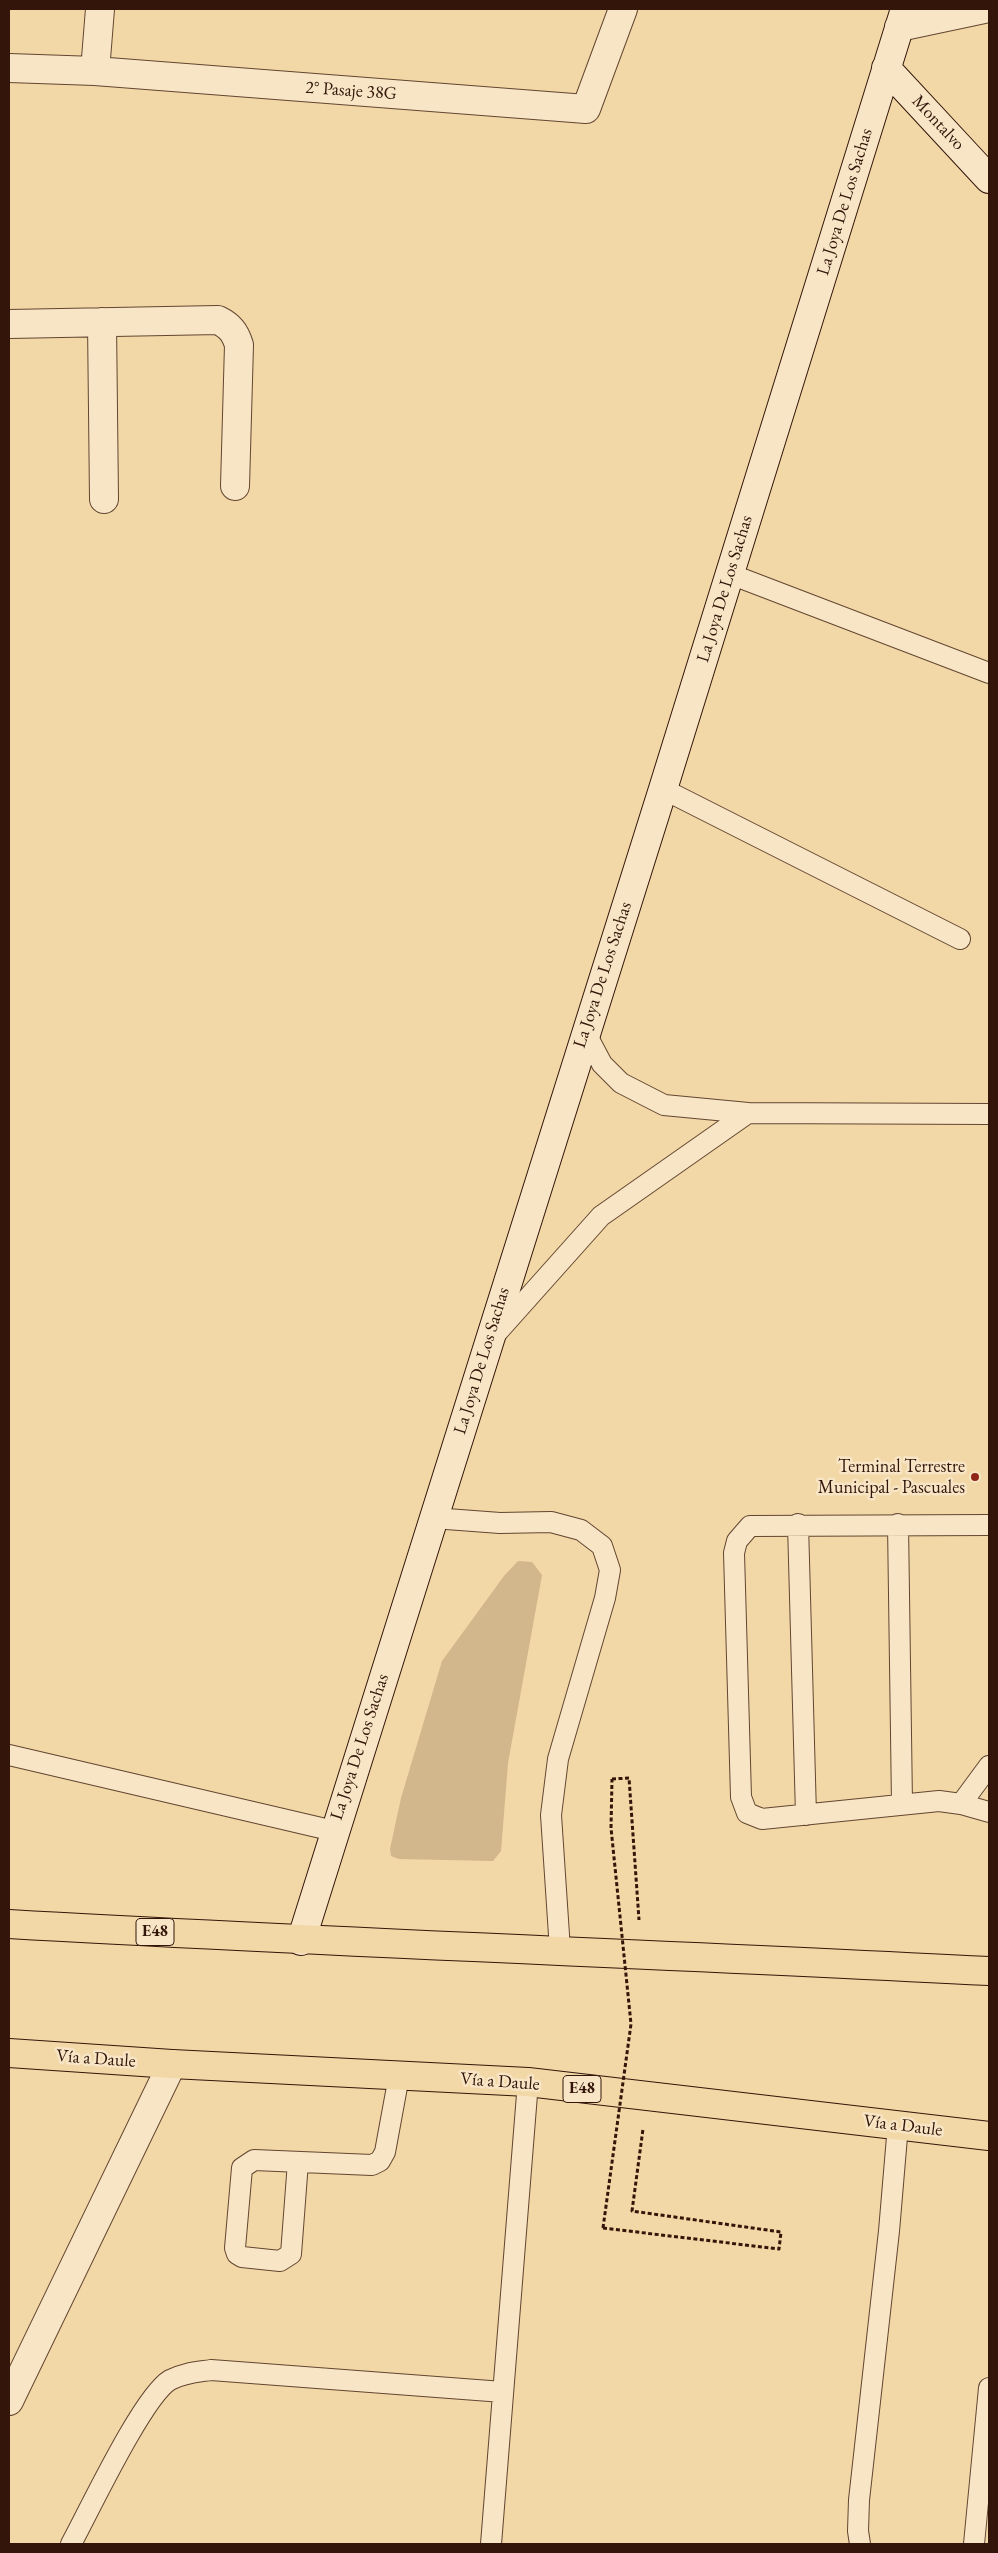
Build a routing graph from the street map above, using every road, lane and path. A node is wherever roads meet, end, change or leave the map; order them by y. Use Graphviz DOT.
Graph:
graph roads {
  1 [pos="100,9"];
  2 [pos="623,9"];
  3 [pos="984,9"];
  4 [pos="902,18"];
  5 [pos="9,68"];
  6 [pos="886,68"];
  7 [pos="95,71"];
  8 [pos="989,179"];
  9 [pos="102,322"];
  10 [pos="9,324"];
  11 [pos="235,486"];
  12 [pos="104,499"];
  13 [pos="730,574"];
  14 [pos="989,673"];
  15 [pos="663,789"];
  16 [pos="960,939"];
  17 [pos="585,1032"];
  18 [pos="748,1113"];
  19 [pos="989,1114"];
  20 [pos="487,1345"];
  21 [pos="433,1518"];
  22 [pos="798,1524"];
  23 [pos="898,1524"];
  24 [pos="989,1525"];
  25 [pos="9,1755"];
  26 [pos="989,1766"];
  27 [pos="902,1804"];
  28 [pos="961,1804"];
  29 [pos="989,1812"];
  30 [pos="806,1816"];
  31 [pos="334,1831"];
  32 [pos="9,1924"];
  33 [pos="301,1941"];
  34 [pos="560,1950"];
  35 [pos="641,1953"];
  36 [pos="989,1971"];
  37 [pos="9,2053"];
  38 [pos="172,2064"];
  39 [pos="399,2076"];
  40 [pos="528,2082"];
  41 [pos="647,2096"];
  42 [pos="898,2125"];
  43 [pos="989,2136"];
  44 [pos="298,2162"];
  45 [pos="989,2388"];
  46 [pos="503,2392"];
  47 [pos="9,2400"];
  48 [pos="71,2544"];
  49 [pos="492,2544"];
  50 [pos="860,2544"];
  51 [pos="974,2544"];
  1 -- 7 [label="street"];
  2 -- 7 [label="street, 2° Pasaje 38G"];
  3 -- 4 [label="street"];
  4 -- 6 [label="street, La Joya De Los Sachas"];
  5 -- 7 [label="street, 2° Pasaje 38G"];
  6 -- 8 [label="street, Montalvo"];
  6 -- 13 [label="street, La Joya De Los Sachas"];
  9 -- 10 [label="street"];
  9 -- 11 [label="street"];
  9 -- 12 [label="street"];
  13 -- 14 [label="lane"];
  13 -- 15 [label="street, La Joya De Los Sachas"];
  15 -- 16 [label="lane"];
  15 -- 17 [label="street, La Joya De Los Sachas"];
  17 -- 18 [label="lane"];
  17 -- 20 [label="street, La Joya De Los Sachas"];
  18 -- 19 [label="lane"];
  18 -- 20 [label="lane"];
  20 -- 21 [label="street, La Joya De Los Sachas"];
  21 -- 31 [label="street, La Joya De Los Sachas"];
  21 -- 34 [label="lane"];
  22 -- 23 [label="lane"];
  22 -- 30 [label="lane"];
  22 -- 30 [label="lane"];
  23 -- 24 [label="lane"];
  23 -- 27 [label="lane"];
  25 -- 31 [label="lane"];
  26 -- 28 [label="lane"];
  27 -- 28 [label="lane"];
  27 -- 30 [label="lane"];
  28 -- 29 [label="lane"];
  31 -- 33 [label="street, La Joya De Los Sachas"];
  32 -- 33 [label="highway, E48"];
  33 -- 34 [label="highway, E48"];
  34 -- 35 [label="highway, E48"];
  35 -- 36 [label="highway, E48"];
  35 -- 41 [label="path, bridge"];
  37 -- 38 [label="highway, Vía a Daule / E48"];
  38 -- 39 [label="highway, Vía a Daule / E48"];
  38 -- 47 [label="street"];
  39 -- 40 [label="highway, Vía a Daule / E48"];
  39 -- 44 [label="lane"];
  40 -- 41 [label="highway, Vía a Daule / E48"];
  40 -- 46 [label="lane"];
  41 -- 42 [label="highway, Vía a Daule / E48"];
  42 -- 43 [label="highway, Vía a Daule / E48"];
  42 -- 50 [label="lane"];
  44 -- 44 [label="lane"];
  45 -- 51 [label="lane"];
  46 -- 48 [label="lane"];
  46 -- 49 [label="lane"];
}
